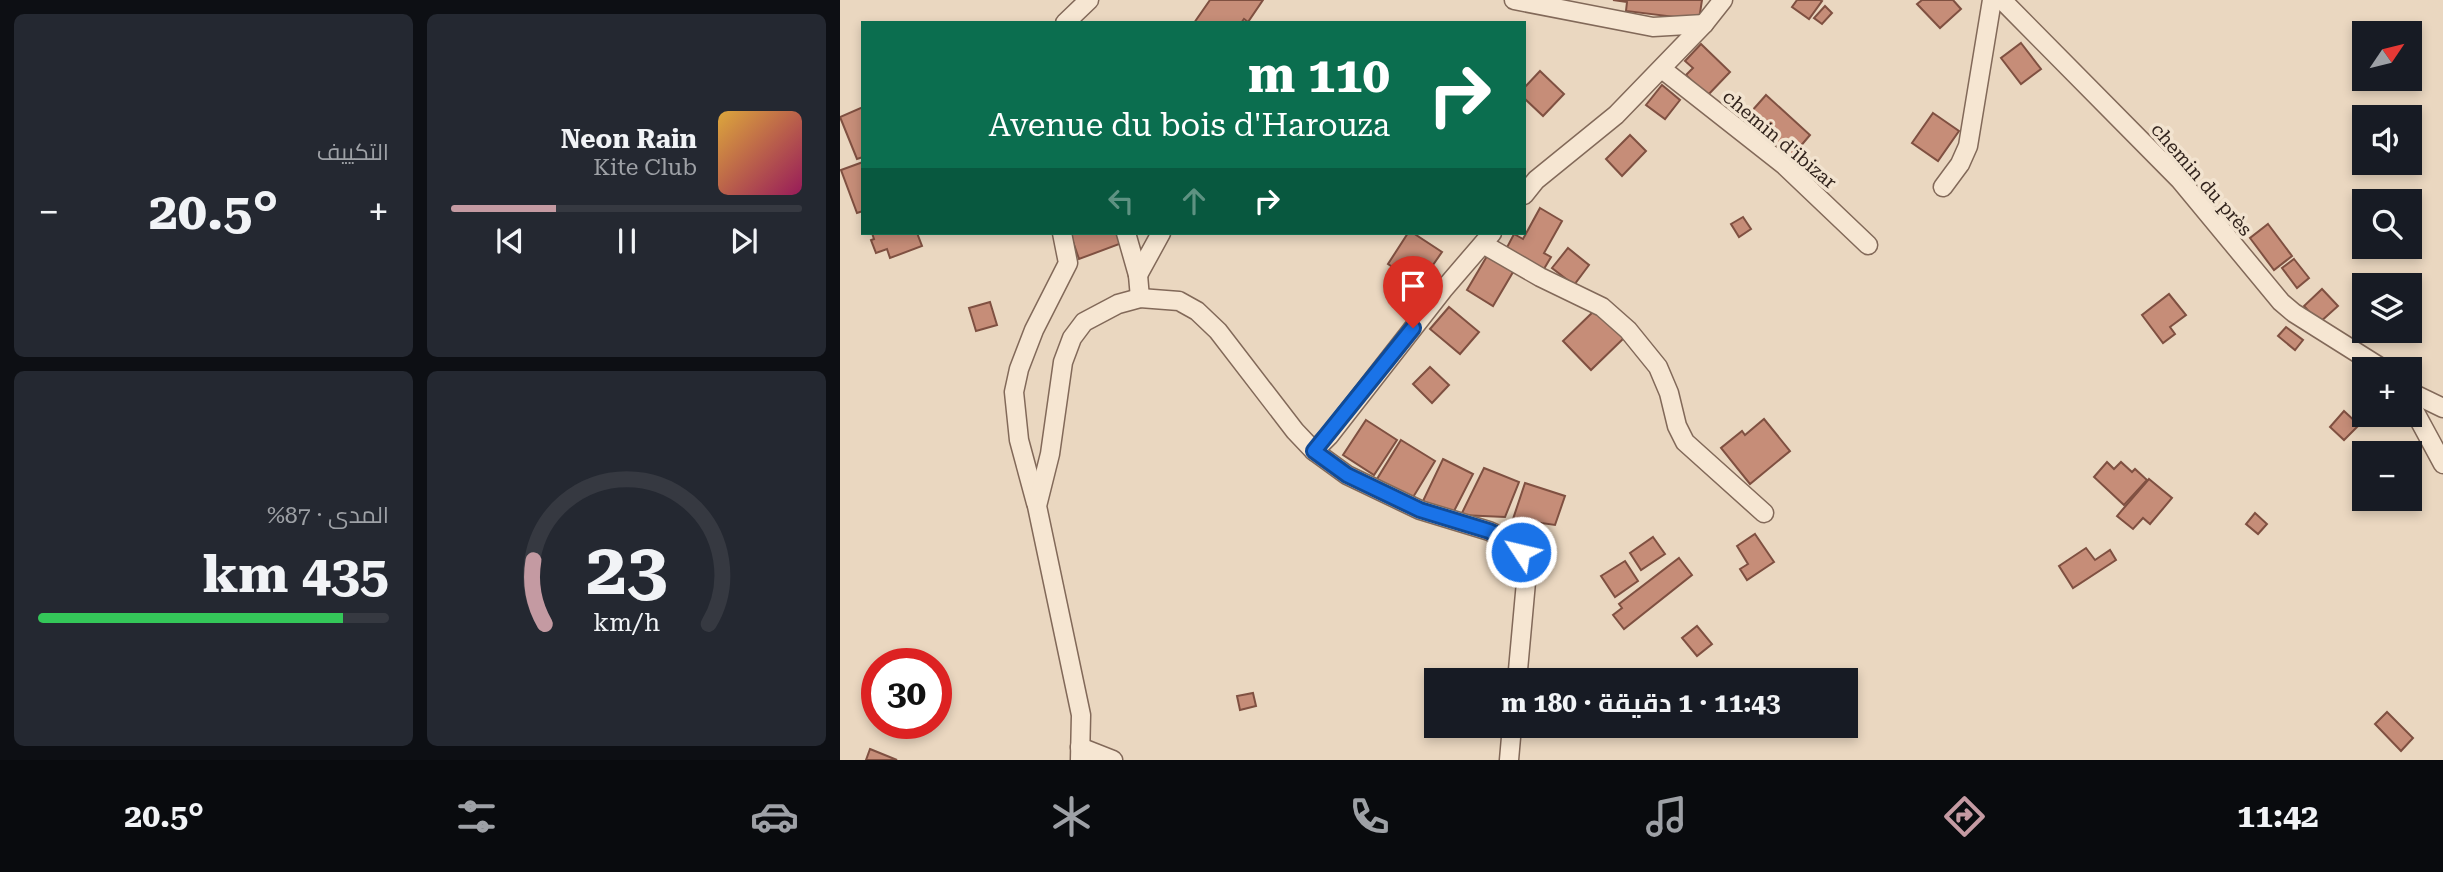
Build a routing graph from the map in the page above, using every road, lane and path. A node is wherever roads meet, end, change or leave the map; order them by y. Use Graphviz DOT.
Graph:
graph roads {
  1 [pos="1090,0"];
  2 [pos="1514,0"];
  3 [pos="1723,0"];
  4 [pos="1992,0"];
  5 [pos="2002,0"];
  6 [pos="1067,21"];
  7 [pos="1704,24"];
  8 [pos="1662,69"];
  9 [pos="1943,187"];
  10 [pos="1526,192"];
  11 [pos="1062,235"];
  12 [pos="1127,235"];
  13 [pos="1160,235"];
  14 [pos="1488,238"];
  15 [pos="1868,245"];
  16 [pos="1138,275"];
  17 [pos="1140,298"];
  18 [pos="2364,357"];
  19 [pos="2422,398"];
  20 [pos="2443,408"];
  21 [pos="2422,425"];
  22 [pos="1314,451"];
  23 [pos="2443,464"];
  24 [pos="1037,506"];
  25 [pos="1764,513"];
  26 [pos="1518,668"];
  27 [pos="1511,738"];
  28 [pos="1080,754"];
  29 [pos="1113,760"];
  30 [pos="1509,760"];
  1 -- 6 [label="street"];
  2 -- 7 [label="street"];
  3 -- 7 [label="street"];
  4 -- 9 [label="street"];
  5 -- 18 [label="street, chemin du près"];
  7 -- 8 [label="street"];
  8 -- 10 [label="street"];
  8 -- 15 [label="street, chemin d'ibizar"];
  11 -- 24 [label="street"];
  12 -- 16 [label="street"];
  13 -- 16 [label="street"];
  14 -- 22 [label="street"];
  14 -- 25 [label="street"];
  16 -- 17 [label="street"];
  17 -- 22 [label="street"];
  17 -- 24 [label="street"];
  19 -- 20 [label="street"];
  21 -- 23 [label="street"];
  22 -- 26 [label="street"];
  24 -- 28 [label="street"];
  27 -- 30 [label="street"];
  28 -- 29 [label="street"];
}
